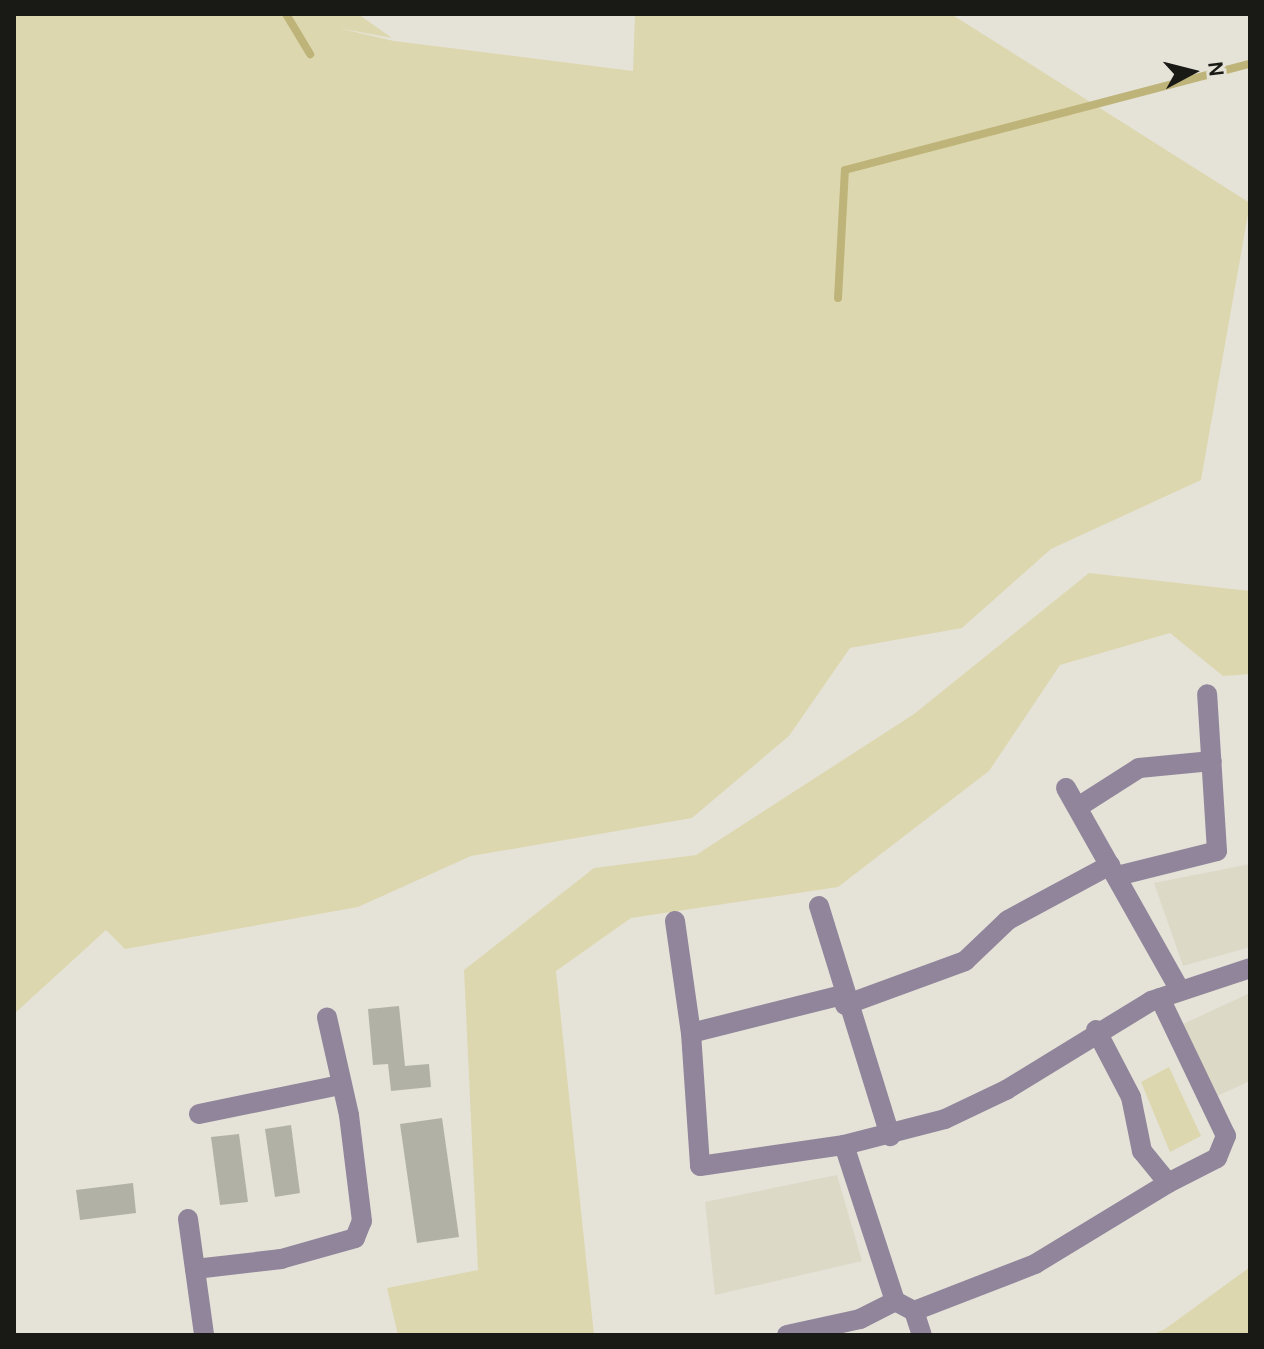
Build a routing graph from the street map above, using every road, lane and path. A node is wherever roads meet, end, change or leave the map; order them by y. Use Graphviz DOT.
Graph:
graph roads {
  1 [pos="1207,694"];
  2 [pos="1212,761"];
  3 [pos="1066,788"];
  4 [pos="1078,807"];
  5 [pos="1113,871"];
  6 [pos="819,906"];
  7 [pos="675,921"];
  8 [pos="1250,968"];
  9 [pos="1180,990"];
  10 [pos="1160,998"];
  11 [pos="844,1000"];
  12 [pos="327,1017"];
  13 [pos="1096,1030"];
  14 [pos="691,1033"];
  15 [pos="340,1085"];
  16 [pos="199,1114"];
  17 [pos="890,1136"];
  18 [pos="844,1145"];
  19 [pos="1168,1183"];
  20 [pos="188,1219"];
  21 [pos="195,1269"];
  22 [pos="895,1301"];
  23 [pos="914,1311"];
  24 [pos="204,1335"];
  25 [pos="787,1335"];
  26 [pos="922,1335"];
  1 -- 2 [label="street"];
  2 -- 4 [label="street"];
  2 -- 5 [label="street"];
  3 -- 4 [label="street"];
  4 -- 5 [label="street"];
  5 -- 9 [label="street"];
  5 -- 11 [label="street"];
  6 -- 11 [label="street"];
  7 -- 14 [label="street"];
  8 -- 9 [label="street"];
  9 -- 10 [label="street"];
  10 -- 13 [label="street"];
  10 -- 19 [label="street"];
  11 -- 14 [label="street"];
  11 -- 17 [label="street"];
  12 -- 15 [label="street"];
  13 -- 17 [label="street"];
  13 -- 19 [label="street"];
  14 -- 18 [label="street"];
  15 -- 16 [label="street"];
  15 -- 21 [label="street"];
  17 -- 18 [label="street"];
  18 -- 22 [label="street"];
  19 -- 23 [label="street"];
  20 -- 21 [label="street"];
  21 -- 24 [label="street"];
  22 -- 23 [label="street"];
  22 -- 25 [label="street"];
  23 -- 26 [label="street"];
}
